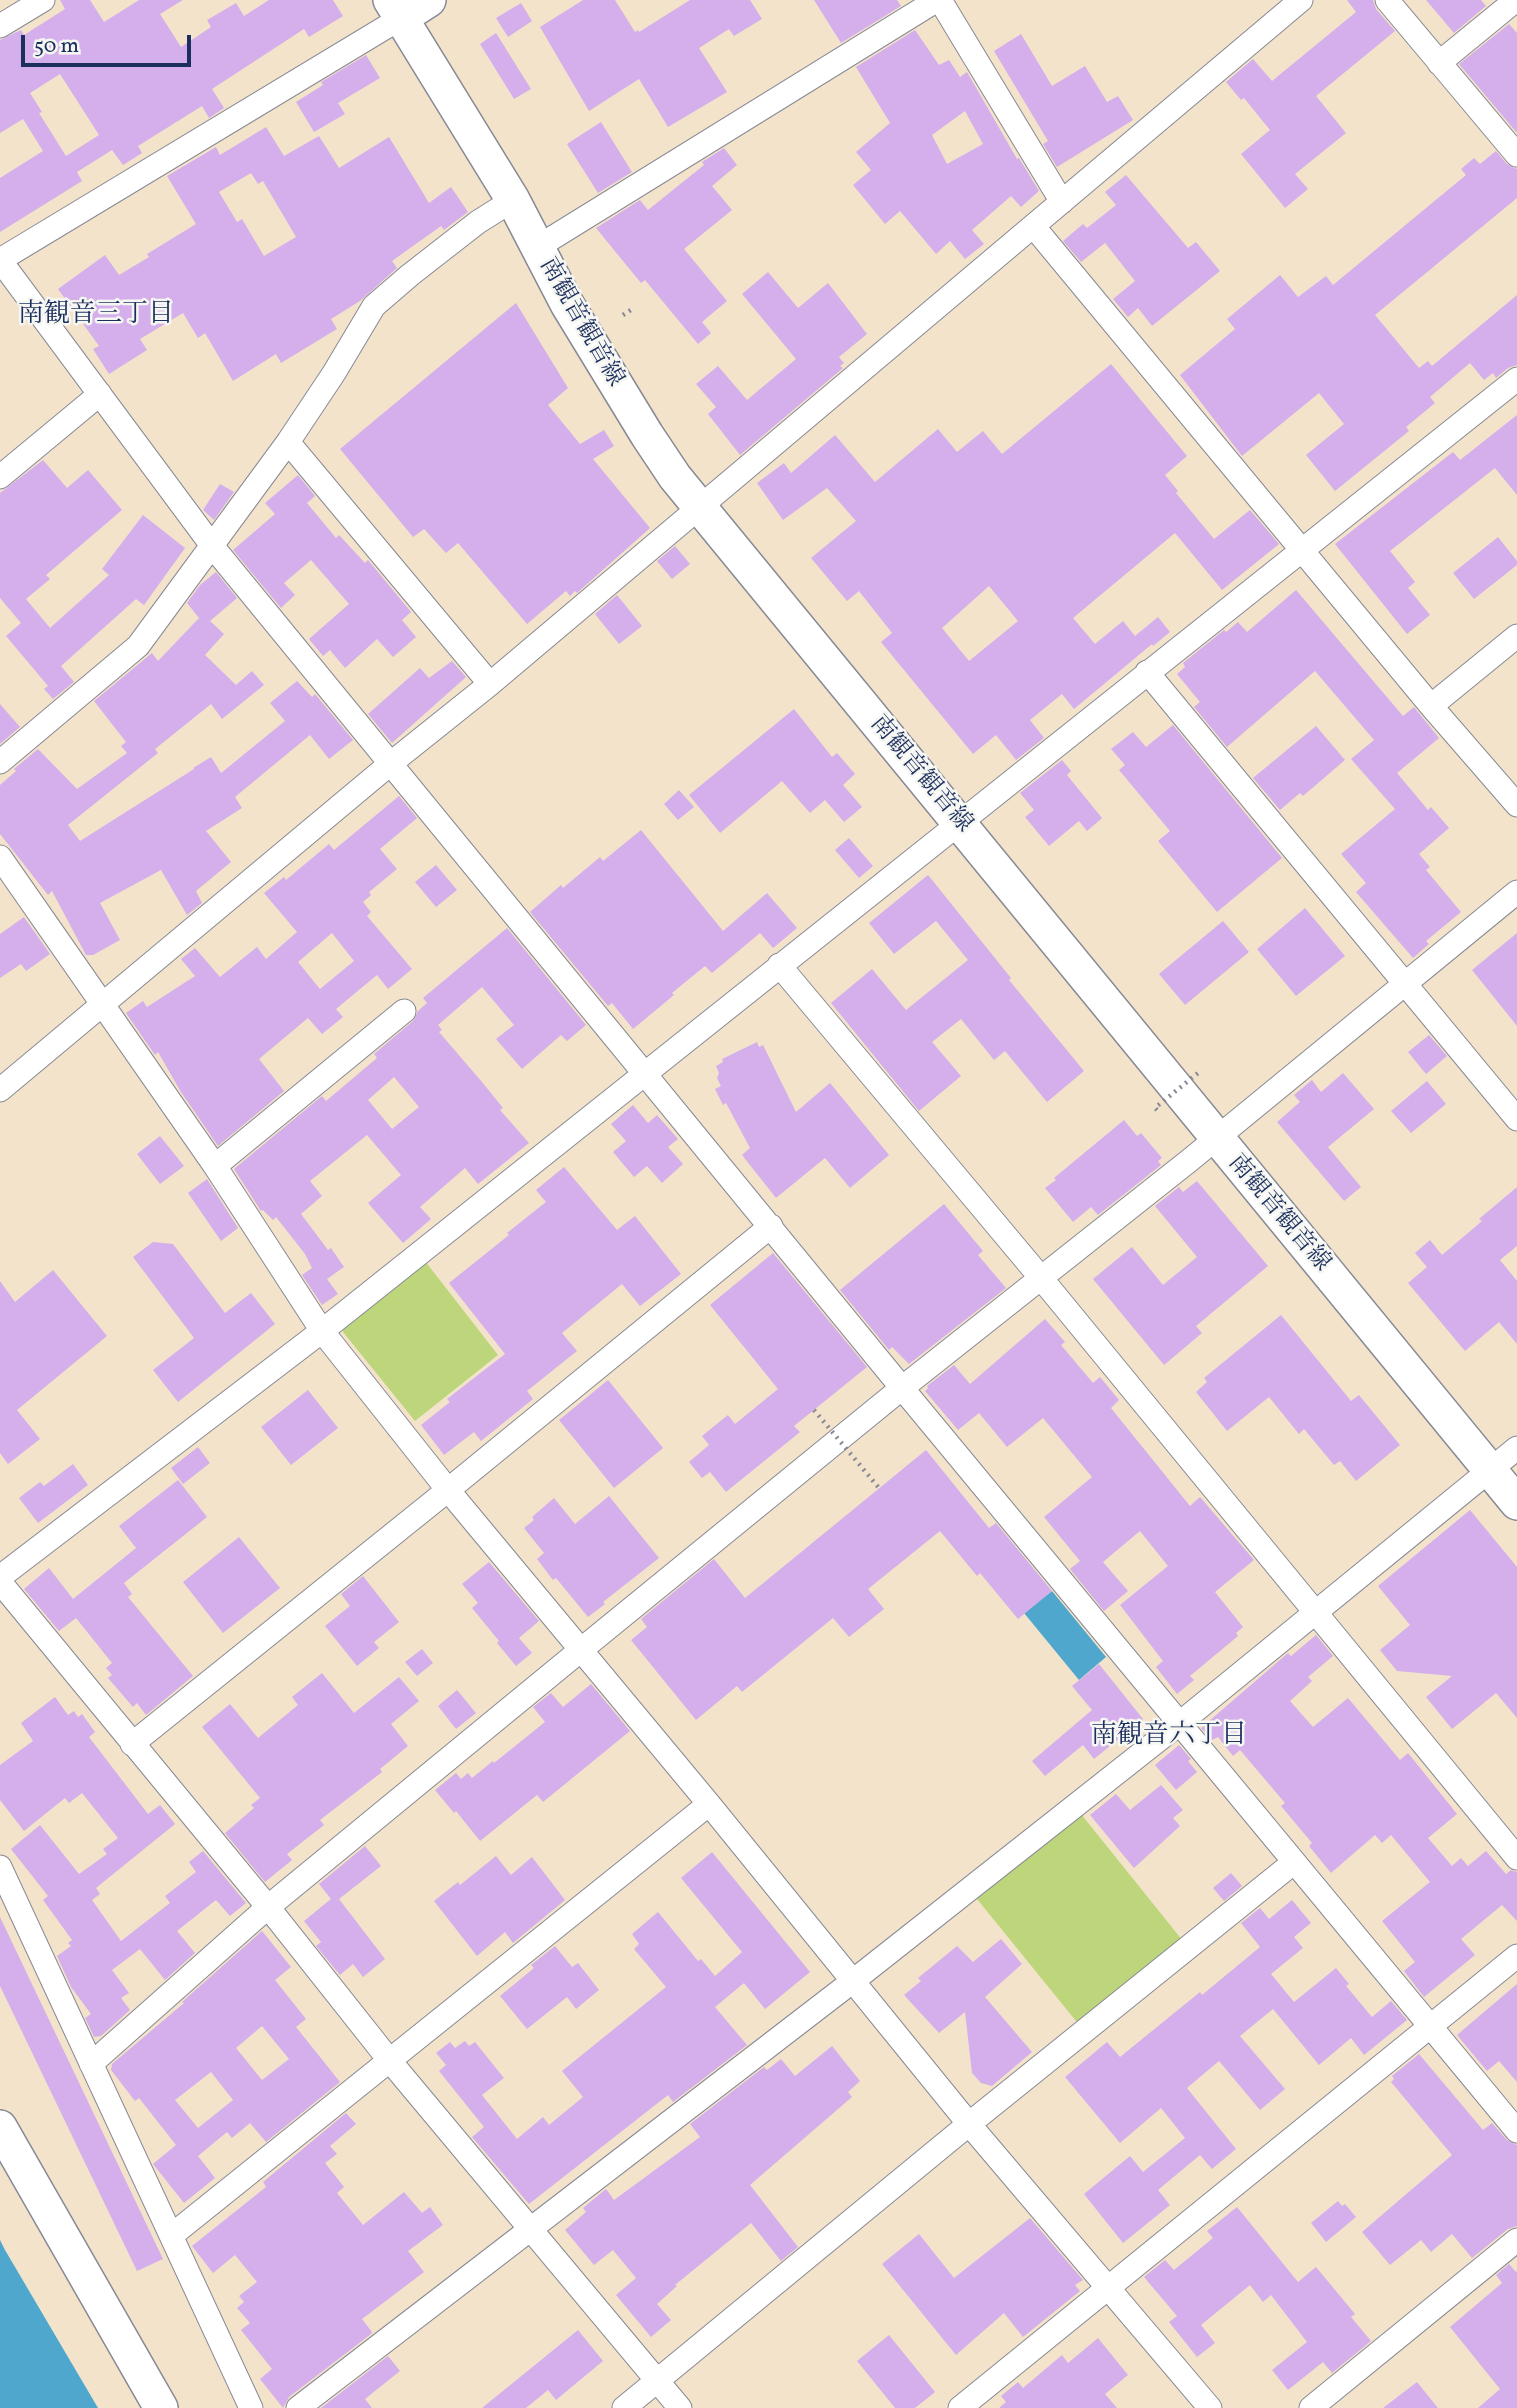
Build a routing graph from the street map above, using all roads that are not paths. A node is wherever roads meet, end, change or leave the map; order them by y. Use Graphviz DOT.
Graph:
graph roads {
  1 [pos="43,0"];
  2 [pos="429,0"];
  3 [pos="939,0"];
  4 [pos="1301,0"];
  5 [pos="1387,0"];
  6 [pos="395,9"];
  7 [pos="1513,9"];
  8 [pos="0,26"];
  9 [pos="1439,63"];
  10 [pos="1517,155"];
  11 [pos="513,200"];
  12 [pos="1062,202"];
  13 [pos="1034,227"];
  14 [pos="536,248"];
  15 [pos="1517,379"];
  16 [pos="100,394"];
  17 [pos="288,442"];
  18 [pos="0,477"];
  19 [pos="700,508"];
  20 [pos="213,547"];
  21 [pos="1303,551"];
  22 [pos="1517,636"];
  23 [pos="1147,672"];
  24 [pos="489,684"];
  25 [pos="1431,706"];
  26 [pos="0,762"];
  27 [pos="390,764"];
  28 [pos="1517,805"];
  29 [pos="960,823"];
  30 [pos="0,857"];
  31 [pos="1517,892"];
  32 [pos="779,965"];
  33 [pos="1403,983"];
  34 [pos="104,1004"];
  35 [pos="404,1011"];
  36 [pos="645,1074"];
  37 [pos="0,1090"];
  38 [pos="1517,1119"];
  39 [pos="1216,1138"];
  40 [pos="215,1166"];
  41 [pos="771,1226"];
  42 [pos="1041,1278"];
  43 [pos="322,1331"];
  44 [pos="902,1388"];
  45 [pos="1517,1448"];
  46 [pos="1490,1470"];
  47 [pos="448,1490"];
  48 [pos="1517,1503"];
  49 [pos="0,1579"];
  50 [pos="1315,1612"];
  51 [pos="582,1649"];
  52 [pos="1180,1723"];
  53 [pos="132,1744"];
  54 [pos="709,1804"];
  55 [pos="1517,1858"];
  56 [pos="1293,1863"];
  57 [pos="0,1867"];
  58 [pos="268,1907"];
  59 [pos="1517,1956"];
  60 [pos="853,1981"];
  61 [pos="1430,2026"];
  62 [pos="390,2061"];
  63 [pos="91,2064"];
  64 [pos="969,2124"];
  65 [pos="0,2127"];
  66 [pos="1517,2132"];
  67 [pos="532,2230"];
  68 [pos="172,2235"];
  69 [pos="1517,2240"];
  70 [pos="1110,2287"];
  71 [pos="657,2381"];
  72 [pos="160,2408"];
  73 [pos="251,2408"];
  74 [pos="298,2408"];
  75 [pos="624,2408"];
  76 [pos="680,2408"];
  77 [pos="960,2408"];
  78 [pos="1210,2408"];
  79 [pos="1311,2408"];
  1 -- 8 [label="street"];
  2 -- 6 [label="main road"];
  3 -- 12 [label="street"];
  3 -- 14 [label="street"];
  4 -- 12 [label="street"];
  5 -- 9 [label="street"];
  6 -- 11 [label="main road, 南観音観音線"];
  6 -- 16 [label="street"];
  7 -- 9 [label="street"];
  9 -- 10 [label="street"];
  11 -- 14 [label="main road, 南観音観音線"];
  11 -- 17 [label="street"];
  12 -- 13 [label="street"];
  13 -- 19 [label="street"];
  13 -- 21 [label="street"];
  14 -- 19 [label="main road, 南観音観音線"];
  15 -- 21 [label="street"];
  16 -- 18 [label="street"];
  16 -- 20 [label="street"];
  17 -- 20 [label="street"];
  17 -- 24 [label="street"];
  19 -- 24 [label="street"];
  19 -- 29 [label="main road, 南観音観音線"];
  20 -- 26 [label="street"];
  20 -- 27 [label="street"];
  21 -- 23 [label="street"];
  21 -- 25 [label="street"];
  22 -- 25 [label="street"];
  23 -- 29 [label="street"];
  23 -- 33 [label="street"];
  24 -- 27 [label="street"];
  25 -- 28 [label="street"];
  27 -- 34 [label="street"];
  27 -- 36 [label="street"];
  29 -- 32 [label="street"];
  29 -- 39 [label="main road, 南観音観音線"];
  30 -- 34 [label="street"];
  31 -- 33 [label="street"];
  32 -- 36 [label="street"];
  32 -- 42 [label="street"];
  33 -- 38 [label="street"];
  33 -- 39 [label="street"];
  34 -- 37 [label="street"];
  34 -- 40 [label="street"];
  35 -- 40 [label="street"];
  36 -- 41 [label="street"];
  36 -- 43 [label="street"];
  39 -- 42 [label="street"];
  39 -- 46 [label="main road, 南観音観音線"];
  40 -- 43 [label="street"];
  41 -- 44 [label="street"];
  41 -- 47 [label="street"];
  42 -- 44 [label="street"];
  42 -- 50 [label="street"];
  43 -- 47 [label="street"];
  43 -- 49 [label="street"];
  44 -- 51 [label="street"];
  44 -- 52 [label="street"];
  45 -- 46 [label="street"];
  46 -- 48 [label="main road, 南観音観音線"];
  46 -- 50 [label="street"];
  47 -- 51 [label="street"];
  47 -- 53 [label="street"];
  49 -- 53 [label="street"];
  50 -- 52 [label="street"];
  50 -- 55 [label="street"];
  51 -- 54 [label="street"];
  51 -- 58 [label="street"];
  52 -- 56 [label="street"];
  52 -- 60 [label="street"];
  53 -- 58 [label="street"];
  54 -- 60 [label="street"];
  54 -- 62 [label="street"];
  56 -- 61 [label="street"];
  56 -- 64 [label="street"];
  57 -- 63 [label="street"];
  58 -- 62 [label="street"];
  58 -- 63 [label="street"];
  59 -- 61 [label="street"];
  60 -- 64 [label="street"];
  60 -- 67 [label="street"];
  61 -- 66 [label="street"];
  61 -- 70 [label="street"];
  62 -- 67 [label="street"];
  62 -- 68 [label="street"];
  63 -- 68 [label="street"];
  64 -- 70 [label="street"];
  64 -- 71 [label="street"];
  65 -- 72 [label="main road"];
  67 -- 71 [label="street"];
  67 -- 74 [label="street"];
  68 -- 73 [label="street"];
  69 -- 79 [label="street"];
  70 -- 77 [label="street"];
  70 -- 78 [label="street"];
  71 -- 75 [label="street"];
  71 -- 76 [label="street"];
}
